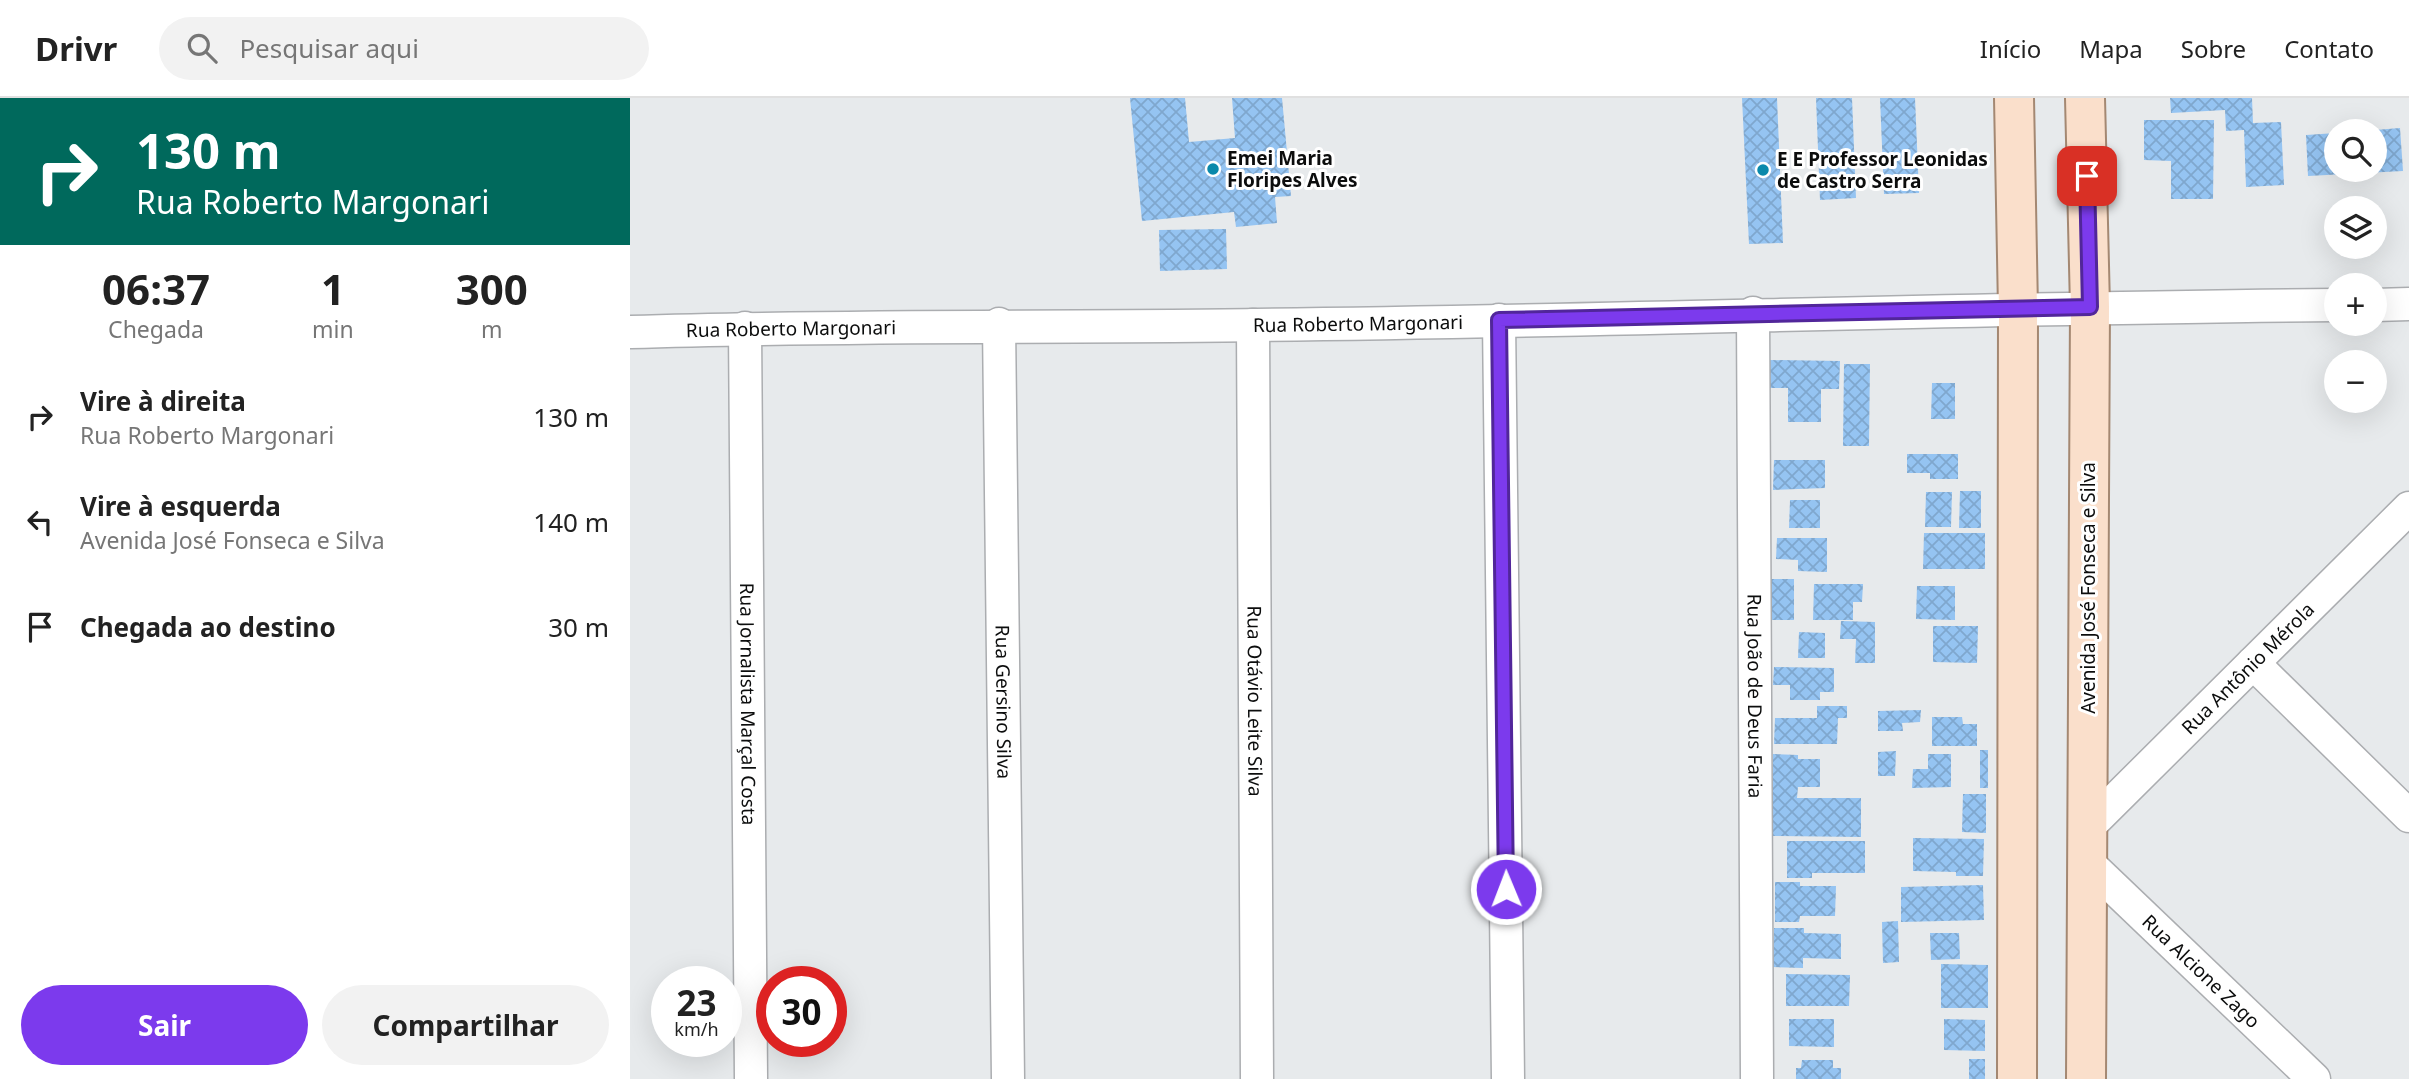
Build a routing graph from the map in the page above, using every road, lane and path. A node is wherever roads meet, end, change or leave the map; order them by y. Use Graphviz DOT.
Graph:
graph roads {
  1 [pos="2014,98"];
  2 [pos="2085,98"];
  3 [pos="2409,304"];
  4 [pos="2324,305"];
  5 [pos="2387,305"];
  6 [pos="2090,307"];
  7 [pos="2018,309"];
  8 [pos="1753,313"];
  9 [pos="1499,320"];
  10 [pos="999,324"];
  11 [pos="1253,325"];
  12 [pos="744,328"];
  13 [pos="630,331"];
  14 [pos="2409,508"];
  15 [pos="2253,663"];
  16 [pos="2409,816"];
  17 [pos="2086,846"];
  18 [pos="751,1079"];
  19 [pos="1008,1079"];
  20 [pos="1257,1079"];
  21 [pos="1508,1079"];
  22 [pos="1756,1079"];
  23 [pos="2017,1079"];
  24 [pos="2087,1079"];
  25 [pos="2314,1079"];
  1 -- 7 [label="main road"];
  2 -- 6 [label="main road, Avenida José Fonseca e Silva"];
  3 -- 5 [label="street"];
  4 -- 6 [label="street, Rua Roberto Margonari"];
  6 -- 7 [label="street, Rua Roberto Margonari"];
  6 -- 17 [label="main road, Avenida José Fonseca e Silva"];
  7 -- 8 [label="street, Rua Roberto Margonari"];
  7 -- 23 [label="main road"];
  8 -- 9 [label="street, Rua Roberto Margonari"];
  8 -- 22 [label="street, Rua João de Deus Faria"];
  9 -- 11 [label="street, Rua Roberto Margonari"];
  9 -- 21 [label="street"];
  10 -- 11 [label="street, Rua Roberto Margonari"];
  10 -- 12 [label="street, Rua Roberto Margonari"];
  10 -- 19 [label="street, Rua Gersino Silva"];
  11 -- 20 [label="street, Rua Otávio Leite Silva"];
  12 -- 13 [label="street, Rua Roberto Margonari"];
  12 -- 18 [label="street, Rua Jornalista Marçal Costa"];
  14 -- 15 [label="street, Rua Antônio Mérola"];
  15 -- 16 [label="street"];
  15 -- 17 [label="street, Rua Antônio Mérola"];
  17 -- 24 [label="main road, Avenida José Fonseca e Silva"];
  17 -- 25 [label="street, Rua Alcione Zago"];
}
